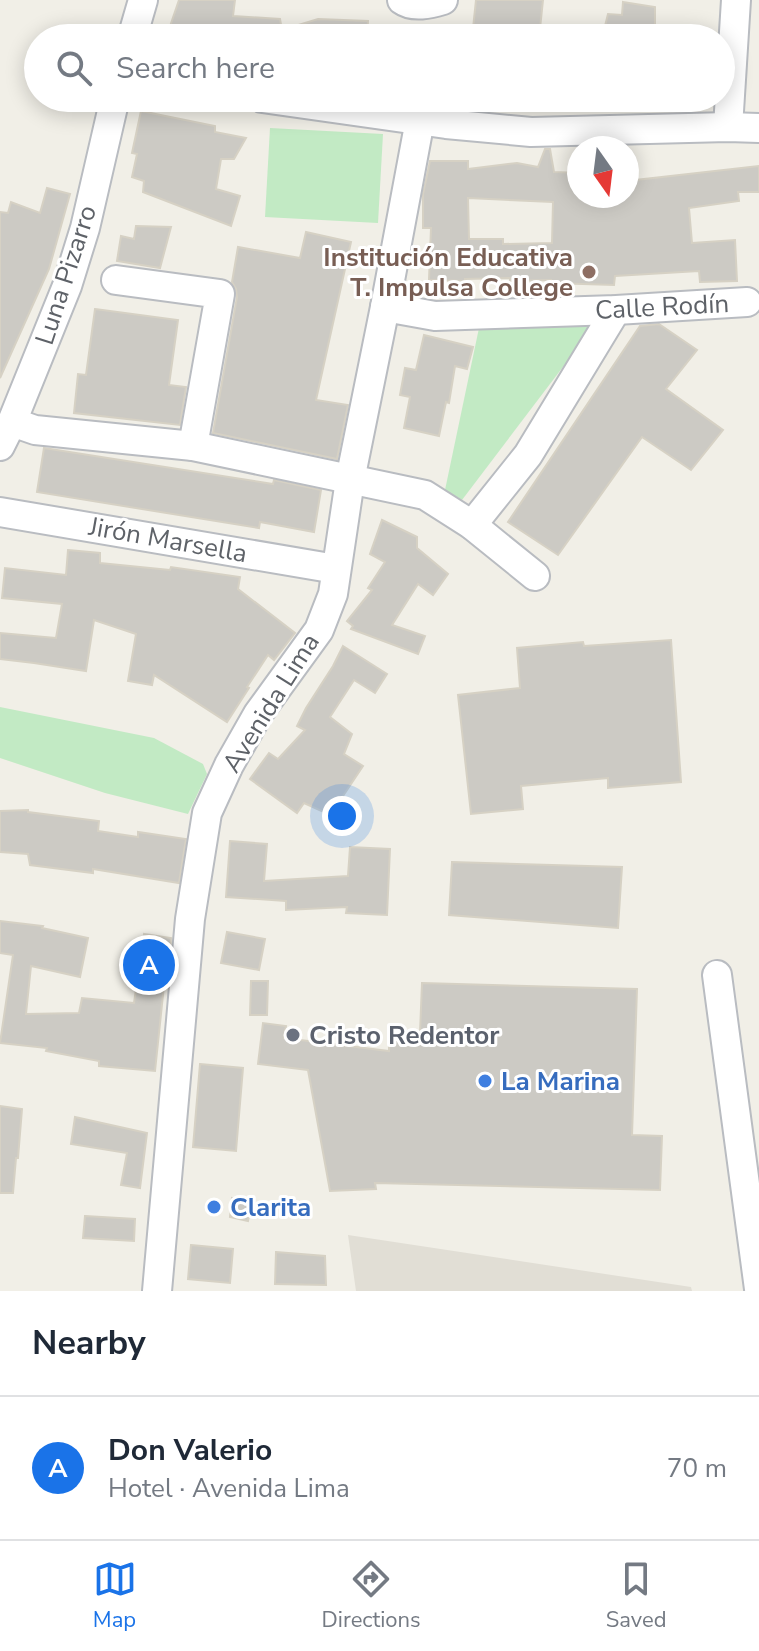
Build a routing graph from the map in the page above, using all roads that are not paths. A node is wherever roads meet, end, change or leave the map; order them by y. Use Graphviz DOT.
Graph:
graph roads {
  1 [pos="143,0"];
  2 [pos="402,0"];
  3 [pos="443,0"];
  4 [pos="736,0"];
  5 [pos="136,24"];
  6 [pos="734,24"];
  7 [pos="112,112"];
  8 [pos="363,112"];
  9 [pos="729,112"];
  10 [pos="420,120"];
  11 [pos="728,127"];
  12 [pos="759,128"];
  13 [pos="116,280"];
  14 [pos="747,302"];
  15 [pos="385,307"];
  16 [pos="616,310"];
  17 [pos="6,434"];
  18 [pos="193,446"];
  19 [pos="350,480"];
  20 [pos="0,512"];
  21 [pos="472,525"];
  22 [pos="336,569"];
  23 [pos="535,576"];
  24 [pos="717,975"];
  25 [pos="759,1289"];
  26 [pos="157,1291"];
  1 -- 5 [label="street"];
  2 -- 3 [label="street"];
  4 -- 6 [label="street"];
  7 -- 17 [label="street, Luna Pizarro"];
  8 -- 10 [label="street"];
  9 -- 11 [label="street"];
  10 -- 11 [label="street"];
  10 -- 15 [label="street, Avenida Lima"];
  11 -- 12 [label="street"];
  13 -- 18 [label="street"];
  14 -- 16 [label="street, Calle Rodín"];
  15 -- 16 [label="street, Calle Rodín"];
  15 -- 19 [label="street, Avenida Lima"];
  16 -- 21 [label="street"];
  17 -- 18 [label="street"];
  18 -- 19 [label="street"];
  19 -- 21 [label="street"];
  19 -- 22 [label="street, Avenida Lima"];
  20 -- 22 [label="street, Jirón Marsella"];
  21 -- 23 [label="street"];
  22 -- 26 [label="street, Avenida Lima"];
  24 -- 25 [label="street"];
}
